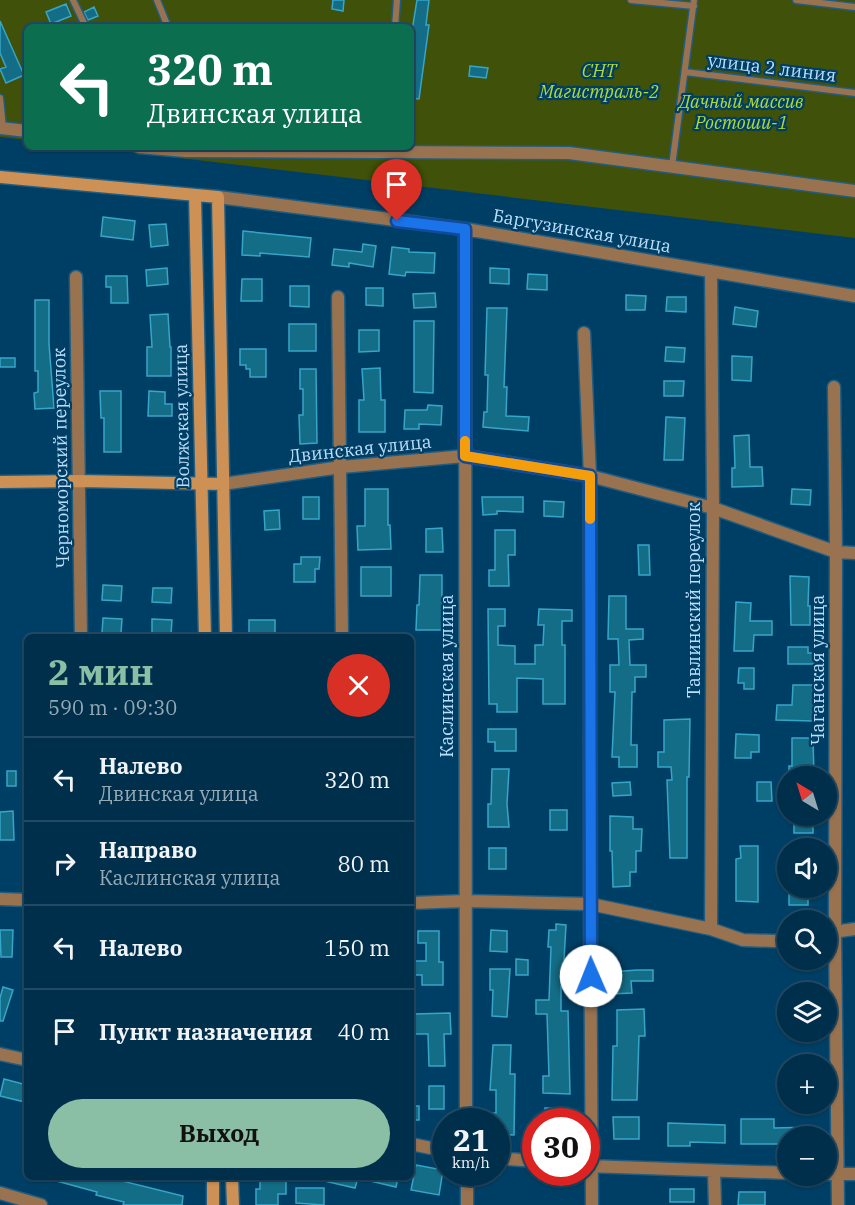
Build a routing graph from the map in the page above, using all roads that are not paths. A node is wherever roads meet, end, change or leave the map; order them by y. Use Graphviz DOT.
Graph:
graph roads {
  1 [pos="73,0"];
  2 [pos="157,0"];
  3 [pos="397,0"];
  4 [pos="631,0"];
  5 [pos="796,0"];
  6 [pos="694,3"];
  7 [pos="855,7"];
  8 [pos="85,24"];
  9 [pos="167,24"];
  10 [pos="395,24"];
  11 [pos="684,72"];
  12 [pos="855,93"];
  13 [pos="0,98"];
  14 [pos="2,128"];
  15 [pos="24,131"];
  16 [pos="388,150"];
  17 [pos="671,167"];
  18 [pos="0,177"];
  19 [pos="855,191"];
  20 [pos="195,195"];
  21 [pos="218,198"];
  22 [pos="465,229"];
  23 [pos="711,271"];
  24 [pos="76,277"];
  25 [pos="855,296"];
  26 [pos="338,297"];
  27 [pos="584,333"];
  28 [pos="834,387"];
  29 [pos="465,456"];
  30 [pos="341,467"];
  31 [pos="590,476"];
  32 [pos="80,480"];
  33 [pos="0,482"];
  34 [pos="201,483"];
  35 [pos="223,484"];
  36 [pos="713,508"];
  37 [pos="836,552"];
  38 [pos="855,553"];
  39 [pos="81,634"];
  40 [pos="205,634"];
  41 [pos="226,634"];
  42 [pos="342,634"];
  43 [pos="0,899"];
  44 [pos="24,900"];
  45 [pos="465,902"];
  46 [pos="414,903"];
  47 [pos="590,904"];
  48 [pos="831,910"];
  49 [pos="711,929"];
  50 [pos="855,929"];
  51 [pos="837,931"];
  52 [pos="777,941"];
  53 [pos="831,970"];
  54 [pos="0,1054"];
  55 [pos="24,1059"];
  56 [pos="466,1108"];
  57 [pos="590,1108"];
  58 [pos="832,1126"];
  59 [pos="414,1145"];
  60 [pos="432,1148"];
  61 [pos="600,1166"];
  62 [pos="714,1171"];
  63 [pos="777,1173"];
  64 [pos="837,1174"];
  65 [pos="855,1174"];
  66 [pos="213,1180"];
  67 [pos="232,1180"];
  68 [pos="467,1186"];
  69 [pos="591,1186"];
  70 [pos="834,1186"];
  71 [pos="0,1193"];
  72 [pos="40,1205"];
  73 [pos="213,1205"];
  74 [pos="233,1205"];
  75 [pos="467,1205"];
  76 [pos="592,1205"];
  77 [pos="715,1205"];
  78 [pos="838,1205"];
  1 -- 8 [label="lane"];
  2 -- 9 [label="lane"];
  3 -- 10 [label="lane"];
  4 -- 6 [label="lane"];
  5 -- 7 [label="lane"];
  6 -- 11 [label="lane"];
  11 -- 12 [label="lane, улица 2 линия"];
  11 -- 17 [label="lane"];
  13 -- 14 [label="lane"];
  14 -- 15 [label="street"];
  16 -- 17 [label="street"];
  17 -- 19 [label="street"];
  18 -- 20 [label="street, Баргузинская улица"];
  20 -- 21 [label="street, Баргузинская улица"];
  20 -- 34 [label="street, Волжская улица"];
  21 -- 22 [label="street, Баргузинская улица"];
  21 -- 35 [label="street"];
  22 -- 23 [label="street, Баргузинская улица"];
  22 -- 29 [label="street, Каслинская улица"];
  23 -- 25 [label="street, Баргузинская улица"];
  23 -- 36 [label="street, Тавлинский переулок"];
  24 -- 32 [label="street, Черноморский переулок"];
  26 -- 30 [label="street"];
  27 -- 31 [label="street"];
  28 -- 37 [label="street, Чаганская улица"];
  29 -- 30 [label="street, Двинская улица"];
  29 -- 31 [label="street, Двинская улица"];
  29 -- 45 [label="street, Каслинская улица"];
  30 -- 35 [label="street, Двинская улица"];
  30 -- 42 [label="street"];
  31 -- 36 [label="street, Двинская улица"];
  31 -- 47 [label="street"];
  32 -- 33 [label="street, Двинская улица"];
  32 -- 34 [label="street, Двинская улица"];
  32 -- 39 [label="street, Черноморский переулок"];
  34 -- 35 [label="street, Двинская улица"];
  34 -- 40 [label="street, Волжская улица"];
  35 -- 41 [label="street"];
  36 -- 37 [label="street, Двинская улица"];
  36 -- 49 [label="street, Тавлинский переулок"];
  37 -- 38 [label="street, Двинская улица"];
  37 -- 48 [label="street, Чаганская улица"];
  43 -- 44 [label="street"];
  45 -- 46 [label="street"];
  45 -- 47 [label="street"];
  45 -- 56 [label="street, Каслинская улица"];
  47 -- 49 [label="street"];
  47 -- 57 [label="street"];
  49 -- 52 [label="street"];
  50 -- 51 [label="street"];
  53 -- 58 [label="street, Чаганская улица"];
  54 -- 55 [label="street"];
  59 -- 60 [label="street"];
  61 -- 62 [label="street"];
  62 -- 63 [label="street"];
  62 -- 77 [label="street"];
  64 -- 65 [label="street"];
  66 -- 73 [label="street"];
  67 -- 74 [label="street"];
  68 -- 75 [label="street"];
  69 -- 76 [label="street"];
  70 -- 78 [label="street, Чаганская улица"];
  71 -- 72 [label="street"];
}
